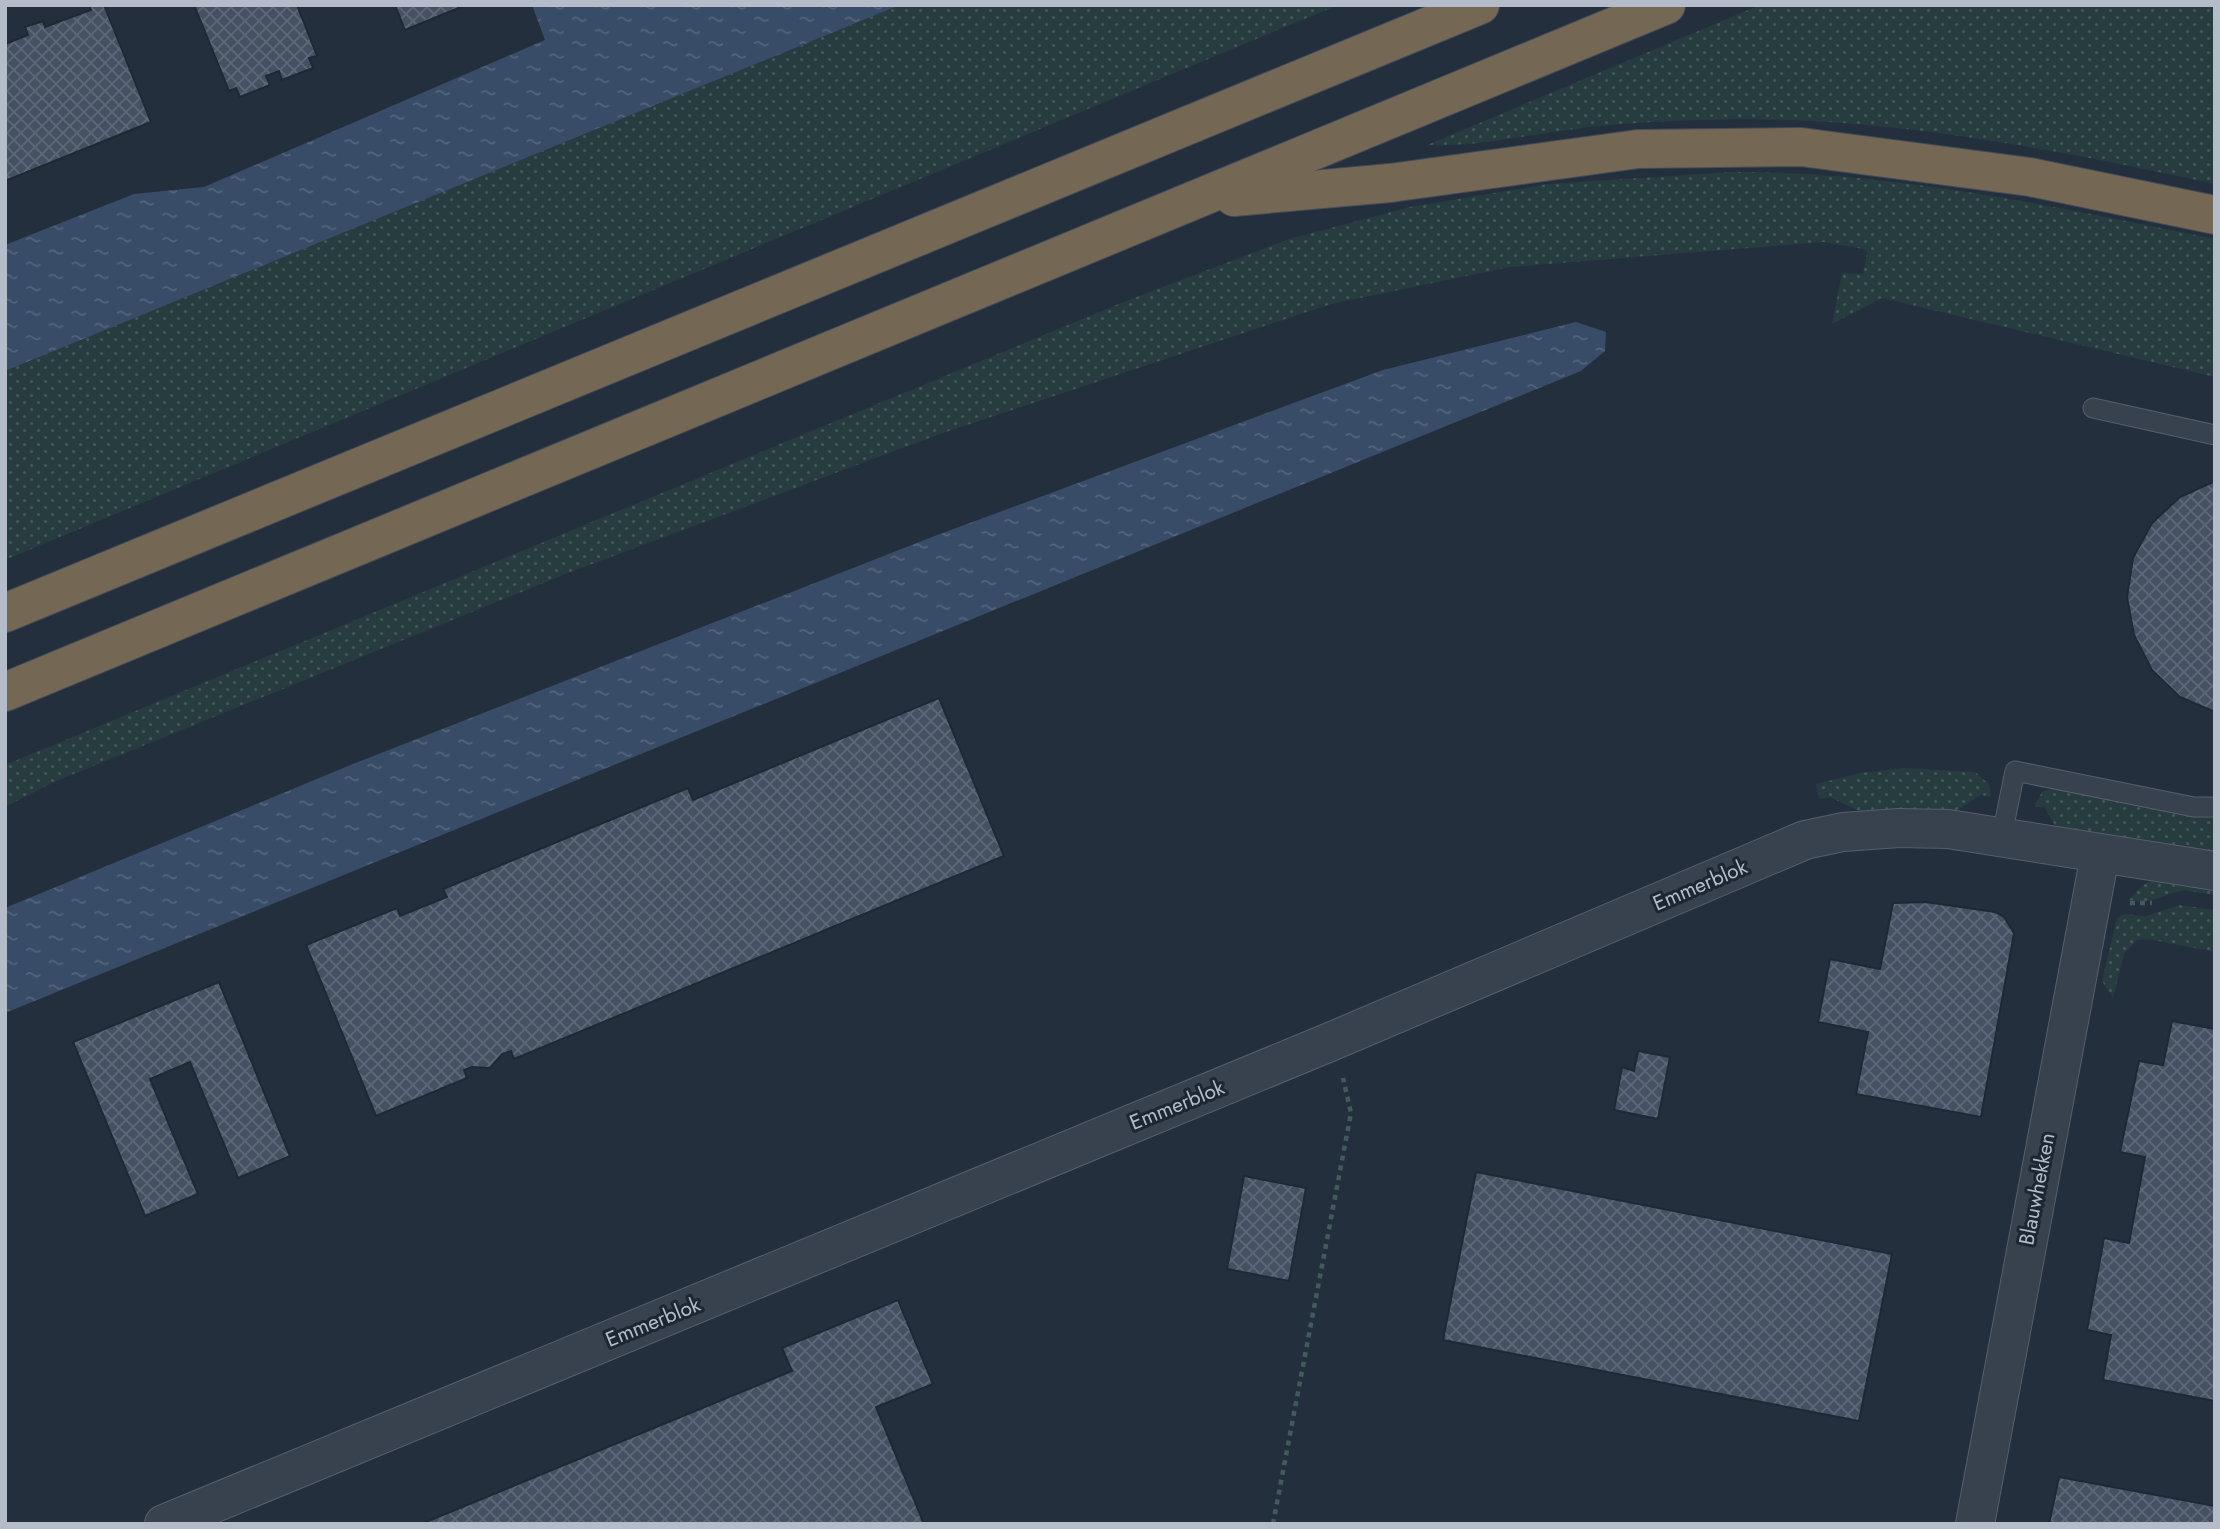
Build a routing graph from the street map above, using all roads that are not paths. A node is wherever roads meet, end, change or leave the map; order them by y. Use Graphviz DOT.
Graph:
graph roads {
  1 [pos="1480,5"];
  2 [pos="1666,5"];
  3 [pos="1197,201"];
  4 [pos="2215,215"];
  5 [pos="2093,408"];
  6 [pos="2215,435"];
  7 [pos="5,613"];
  8 [pos="5,692"];
  9 [pos="2215,807"];
  10 [pos="2001,840"];
  11 [pos="2100,855"];
  12 [pos="2215,871"];
  13 [pos="164,1524"];
  14 [pos="1975,1524"];
  1 -- 7 [label="highway"];
  2 -- 3 [label="highway"];
  3 -- 4 [label="highway"];
  3 -- 8 [label="highway"];
  5 -- 6 [label="lane"];
  9 -- 10 [label="lane"];
  10 -- 11 [label="street, Emmerblok"];
  10 -- 13 [label="street, Emmerblok"];
  11 -- 12 [label="street, Emmerblok"];
  11 -- 14 [label="street, Blauwhekken"];
}
